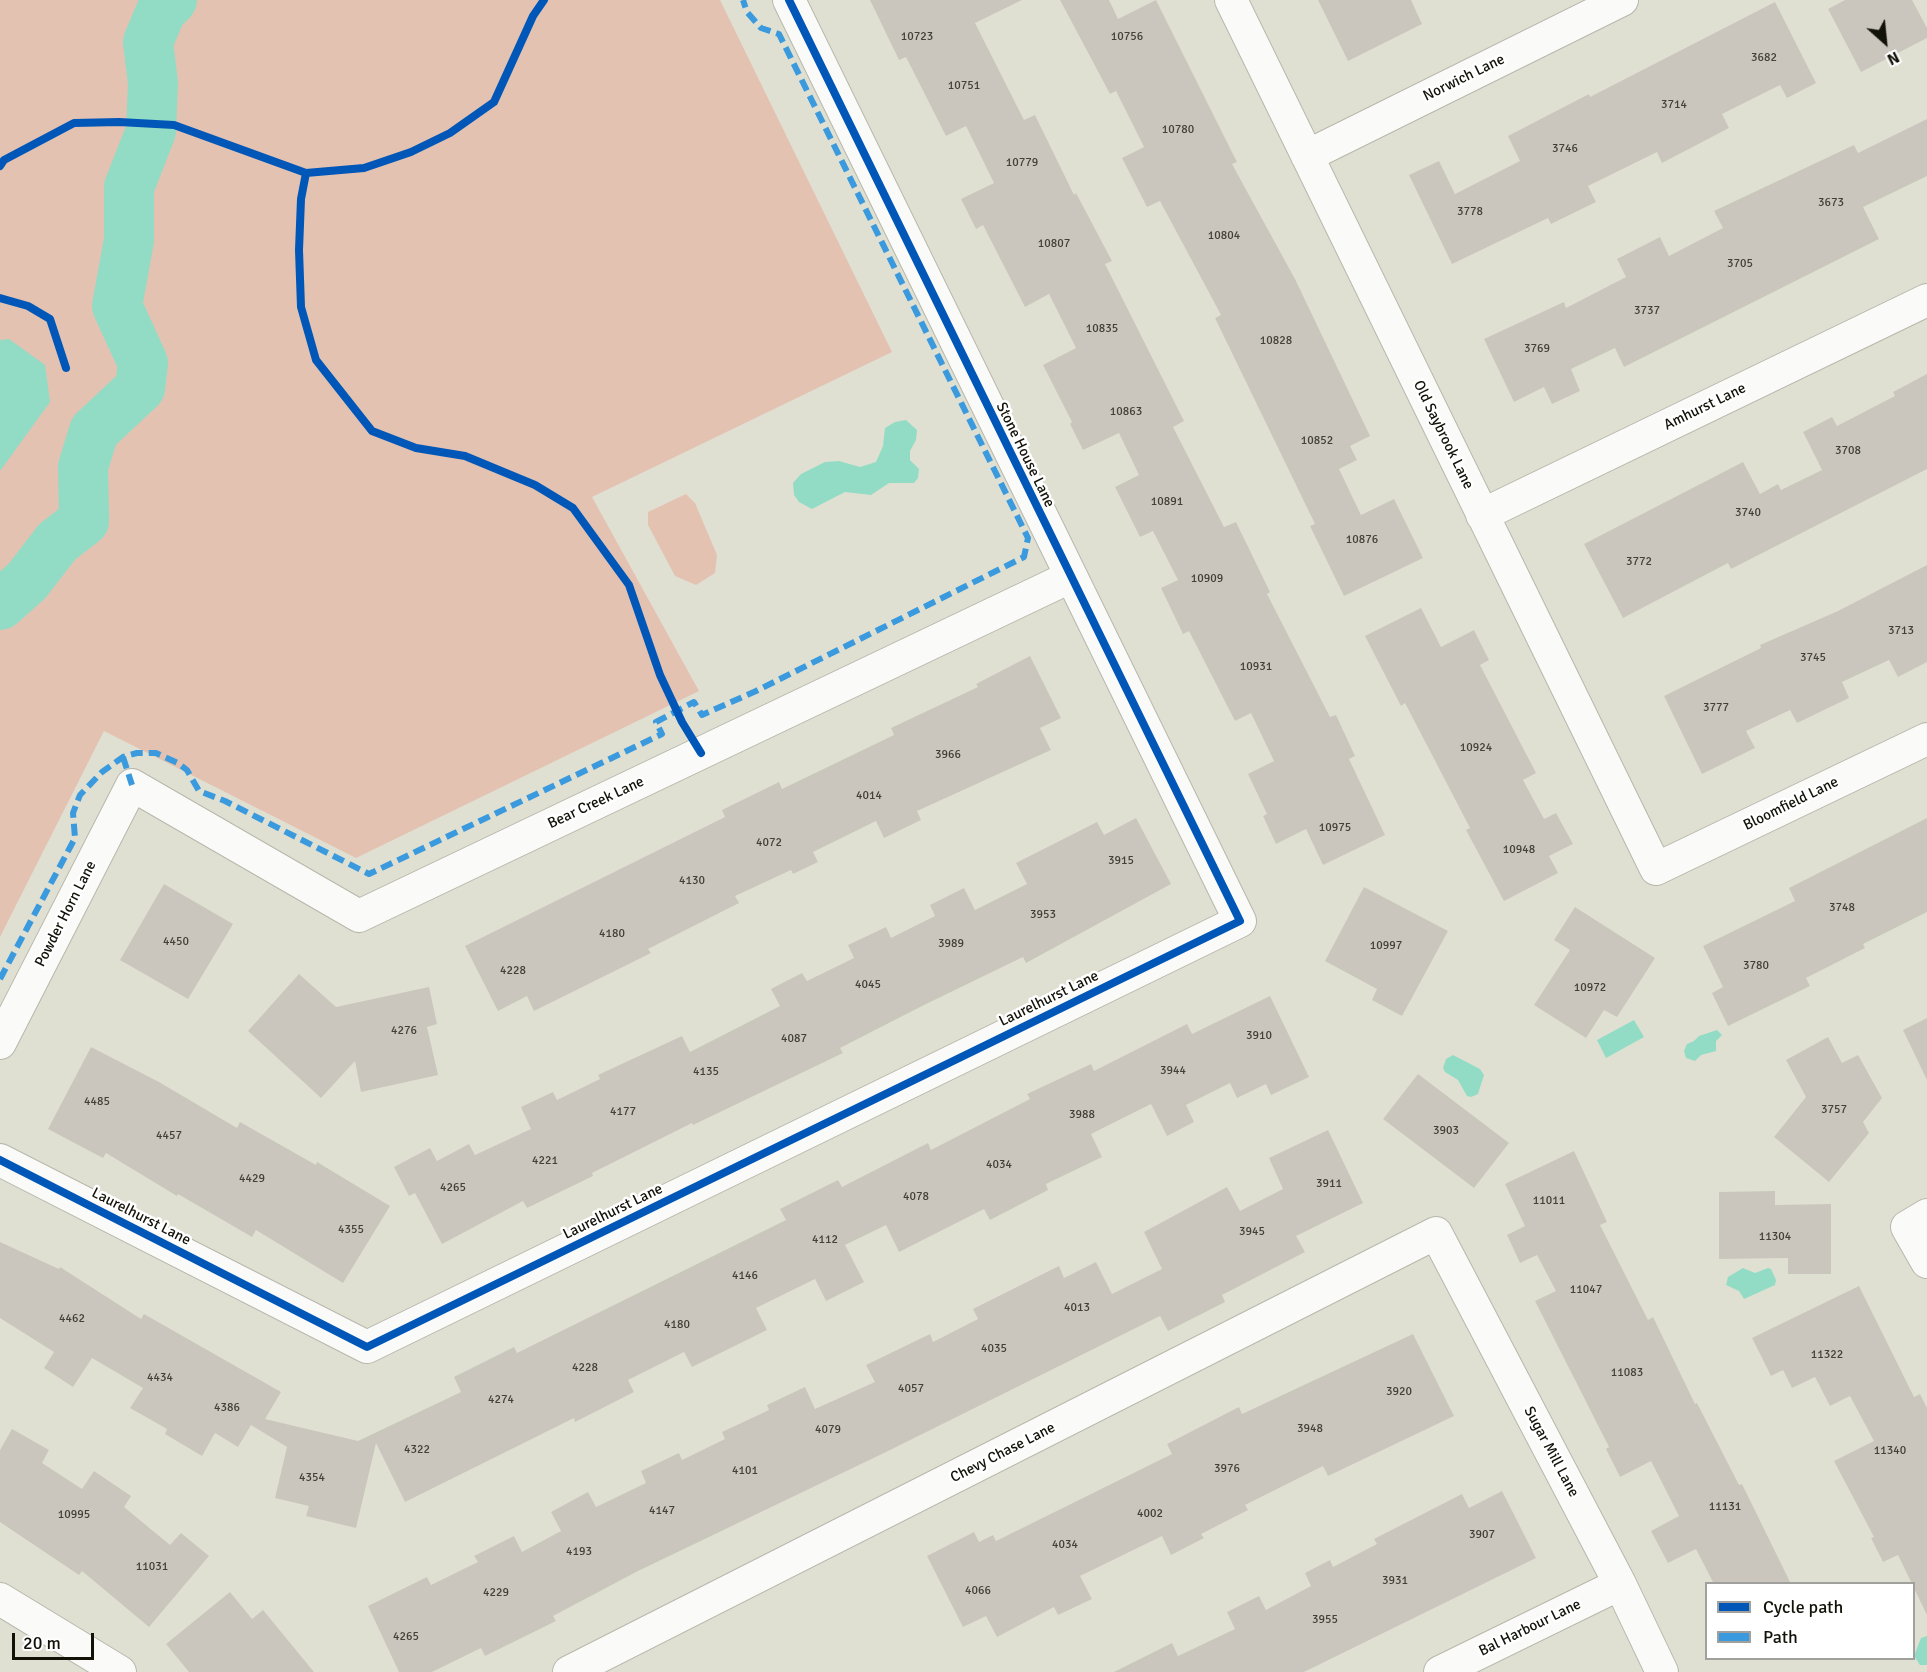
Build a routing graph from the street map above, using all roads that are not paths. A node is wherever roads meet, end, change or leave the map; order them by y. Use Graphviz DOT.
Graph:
graph roads {
  1 [pos="789,0"];
  2 [pos="1231,0"];
  3 [pos="1622,0"];
  4 [pos="1307,156"];
  5 [pos="1927,300"];
  6 [pos="1482,515"];
  7 [pos="1070,577"];
  8 [pos="1927,739"];
  9 [pos="132,785"];
  10 [pos="1656,870"];
  11 [pos="1240,921"];
  12 [pos="0,1043"];
  13 [pos="0,1160"];
  14 [pos="1917,1221"];
  15 [pos="1436,1233"];
  16 [pos="1927,1262"];
  17 [pos="1620,1584"];
  18 [pos="0,1599"];
  19 [pos="120,1672"];
  20 [pos="569,1672"];
  21 [pos="1440,1672"];
  22 [pos="1662,1672"];
  1 -- 7 [label="street, Stone House Lane"];
  2 -- 4 [label="street, Old Saybrook Lane"];
  3 -- 4 [label="street, Norwich Lane"];
  4 -- 6 [label="street, Old Saybrook Lane"];
  5 -- 6 [label="street, Amhurst Lane"];
  6 -- 10 [label="street, Old Saybrook Lane"];
  7 -- 9 [label="street, Bear Creek Lane"];
  7 -- 11 [label="street, Stone House Lane"];
  8 -- 10 [label="street, Bloomfield Lane"];
  9 -- 12 [label="street, Powder Horn Lane"];
  11 -- 13 [label="street, Laurelhurst Lane"];
  14 -- 16 [label="street"];
  15 -- 17 [label="street, Sugar Mill Lane"];
  15 -- 20 [label="street, Chevy Chase Lane"];
  17 -- 21 [label="street, Bal Harbour Lane"];
  17 -- 22 [label="street, Sugar Mill Lane"];
  18 -- 19 [label="street"];
}
